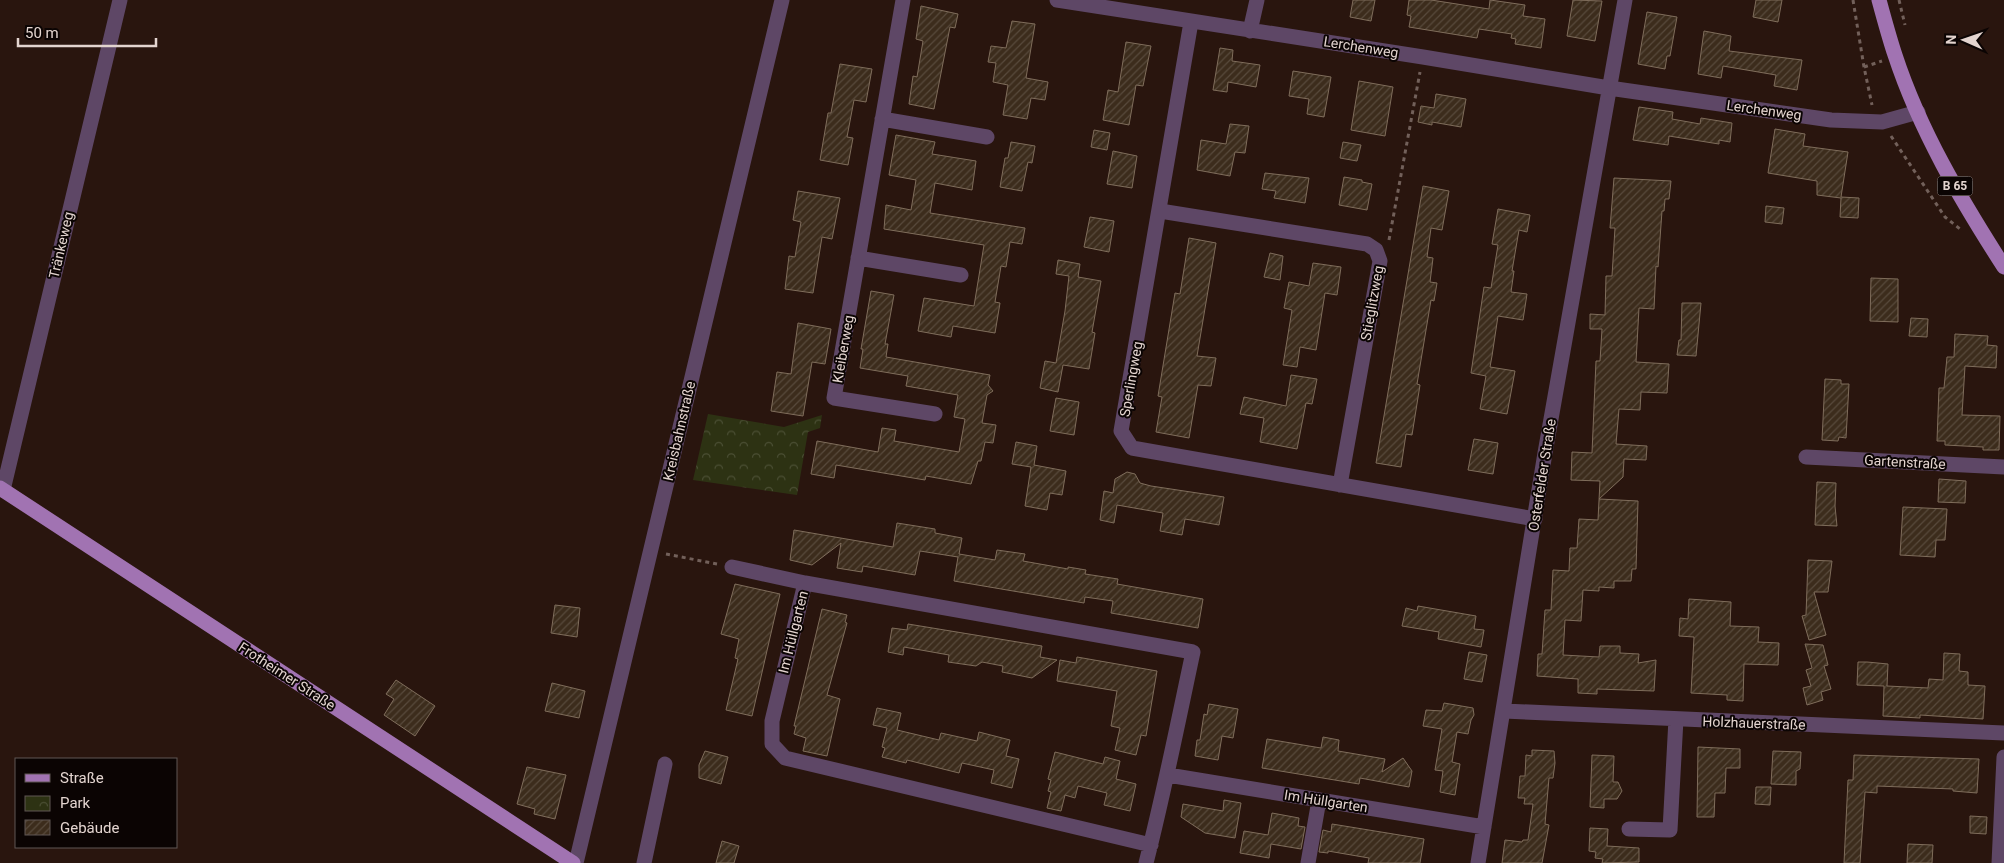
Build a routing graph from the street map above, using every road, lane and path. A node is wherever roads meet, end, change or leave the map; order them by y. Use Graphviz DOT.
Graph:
graph roads {
  1 [pos="120,0"];
  2 [pos="782,0"];
  3 [pos="903,0"];
  4 [pos="1057,0"];
  5 [pos="1257,0"];
  6 [pos="1625,0"];
  7 [pos="1853,0"];
  8 [pos="1879,0"];
  9 [pos="1113,5"];
  10 [pos="1191,22"];
  11 [pos="1250,31"];
  12 [pos="1423,57"];
  13 [pos="1609,88"];
  14 [pos="1918,112"];
  15 [pos="882,119"];
  16 [pos="1882,122"];
  17 [pos="987,137"];
  18 [pos="1160,211"];
  19 [pos="1968,235"];
  20 [pos="1376,250"];
  21 [pos="858,258"];
  22 [pos="2004,268"];
  23 [pos="961,276"];
  24 [pos="935,414"];
  25 [pos="1806,457"];
  26 [pos="2004,467"];
  27 [pos="1340,485"];
  28 [pos="1,489"];
  29 [pos="1535,519"];
  30 [pos="650,550"];
  31 [pos="732,567"];
  32 [pos="805,583"];
  33 [pos="1504,711"];
  34 [pos="1676,720"];
  35 [pos="2004,733"];
  36 [pos="2004,758"];
  37 [pos="665,764"];
  38 [pos="1168,775"];
  39 [pos="1319,800"];
  40 [pos="1484,827"];
  41 [pos="1629,829"];
  42 [pos="1151,845"];
  43 [pos="575,863"];
  44 [pos="644,863"];
  45 [pos="1146,863"];
  46 [pos="1308,863"];
  47 [pos="1478,863"];
  48 [pos="1999,863"];
  1 -- 28 [label="street, Tränkeweg"];
  2 -- 30 [label="street, Kreisbahnstraße"];
  3 -- 15 [label="street, Kleiberweg"];
  4 -- 9 [label="street, Lerchenweg"];
  5 -- 11 [label="street"];
  6 -- 13 [label="street"];
  7 -- 16 [label="path"];
  8 -- 14 [label="main road, B 65"];
  9 -- 10 [label="street, Lerchenweg"];
  10 -- 11 [label="street, Lerchenweg"];
  10 -- 18 [label="street, Sperlingweg"];
  11 -- 12 [label="street, Lerchenweg"];
  12 -- 13 [label="street, Lerchenweg"];
  12 -- 20 [label="path"];
  13 -- 16 [label="street, Lerchenweg"];
  13 -- 29 [label="street, Osterfelder Straße"];
  14 -- 16 [label="street, Lerchenweg"];
  14 -- 22 [label="main road, B 65"];
  15 -- 17 [label="street"];
  15 -- 21 [label="street, Kleiberweg"];
  16 -- 19 [label="path"];
  18 -- 20 [label="street, Stieglitzweg"];
  18 -- 27 [label="street, Sperlingweg"];
  20 -- 27 [label="street, Stieglitzweg"];
  21 -- 23 [label="street"];
  21 -- 24 [label="street, Kleiberweg"];
  25 -- 26 [label="street, Gartenstraße"];
  27 -- 29 [label="street, Sperlingweg"];
  28 -- 43 [label="main road, Frotheimer Straße"];
  29 -- 33 [label="street, Osterfelder Straße"];
  30 -- 31 [label="path"];
  30 -- 43 [label="street, Kreisbahnstraße"];
  31 -- 32 [label="street"];
  32 -- 38 [label="street, Im Hüllgarten"];
  32 -- 42 [label="street, Im Hüllgarten"];
  33 -- 34 [label="street, Holzhauerstraße"];
  33 -- 40 [label="street, Osterfelder Straße"];
  34 -- 35 [label="street, Holzhauerstraße"];
  34 -- 41 [label="street"];
  36 -- 48 [label="street"];
  37 -- 44 [label="street"];
  38 -- 39 [label="street, Im Hüllgarten"];
  38 -- 42 [label="street, Im Hüllgarten"];
  39 -- 40 [label="street, Im Hüllgarten"];
  39 -- 46 [label="street"];
  40 -- 47 [label="street, Osterfelder Straße"];
  42 -- 45 [label="street, Im Hüllgarten"];
}
